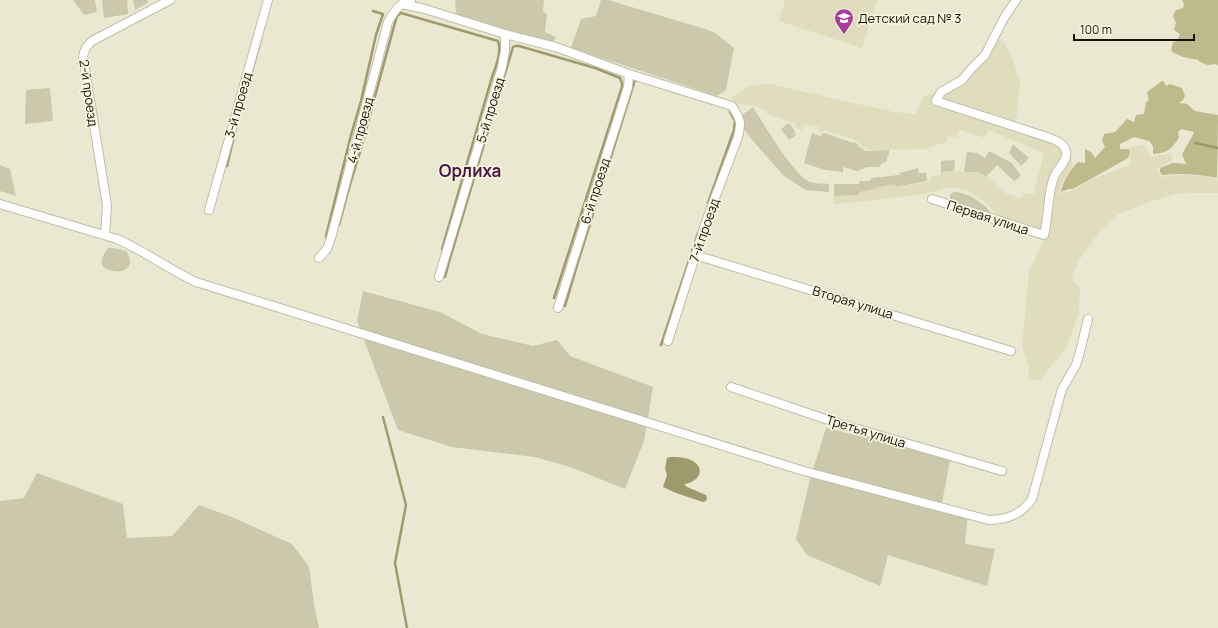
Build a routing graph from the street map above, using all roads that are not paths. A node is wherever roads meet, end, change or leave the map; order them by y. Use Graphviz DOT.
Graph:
graph roads {
  1 [pos="170,0"];
  2 [pos="268,0"];
  3 [pos="411,0"];
  4 [pos="1016,0"];
  5 [pos="402,4"];
  6 [pos="505,34"];
  7 [pos="628,74"];
  8 [pos="932,199"];
  9 [pos="0,204"];
  10 [pos="209,210"];
  11 [pos="105,235"];
  12 [pos="695,255"];
  13 [pos="319,258"];
  14 [pos="439,277"];
  15 [pos="558,308"];
  16 [pos="1088,319"];
  17 [pos="668,341"];
  18 [pos="1011,351"];
  19 [pos="731,387"];
  20 [pos="1002,470"];
  1 -- 11 [label="street, 2-й проезд"];
  2 -- 10 [label="street, 3-й проезд"];
  3 -- 5 [label="street"];
  4 -- 8 [label="street, Первая улица"];
  5 -- 6 [label="street"];
  5 -- 13 [label="street, 4-й проезд"];
  6 -- 7 [label="street"];
  6 -- 14 [label="street, 5-й проезд"];
  7 -- 12 [label="street, 7-й проезд"];
  7 -- 15 [label="street, 6-й проезд"];
  9 -- 11 [label="street"];
  11 -- 16 [label="street"];
  12 -- 17 [label="street, 7-й проезд"];
  12 -- 18 [label="street, Вторая улица"];
  19 -- 20 [label="street, Третья улица"];
}
